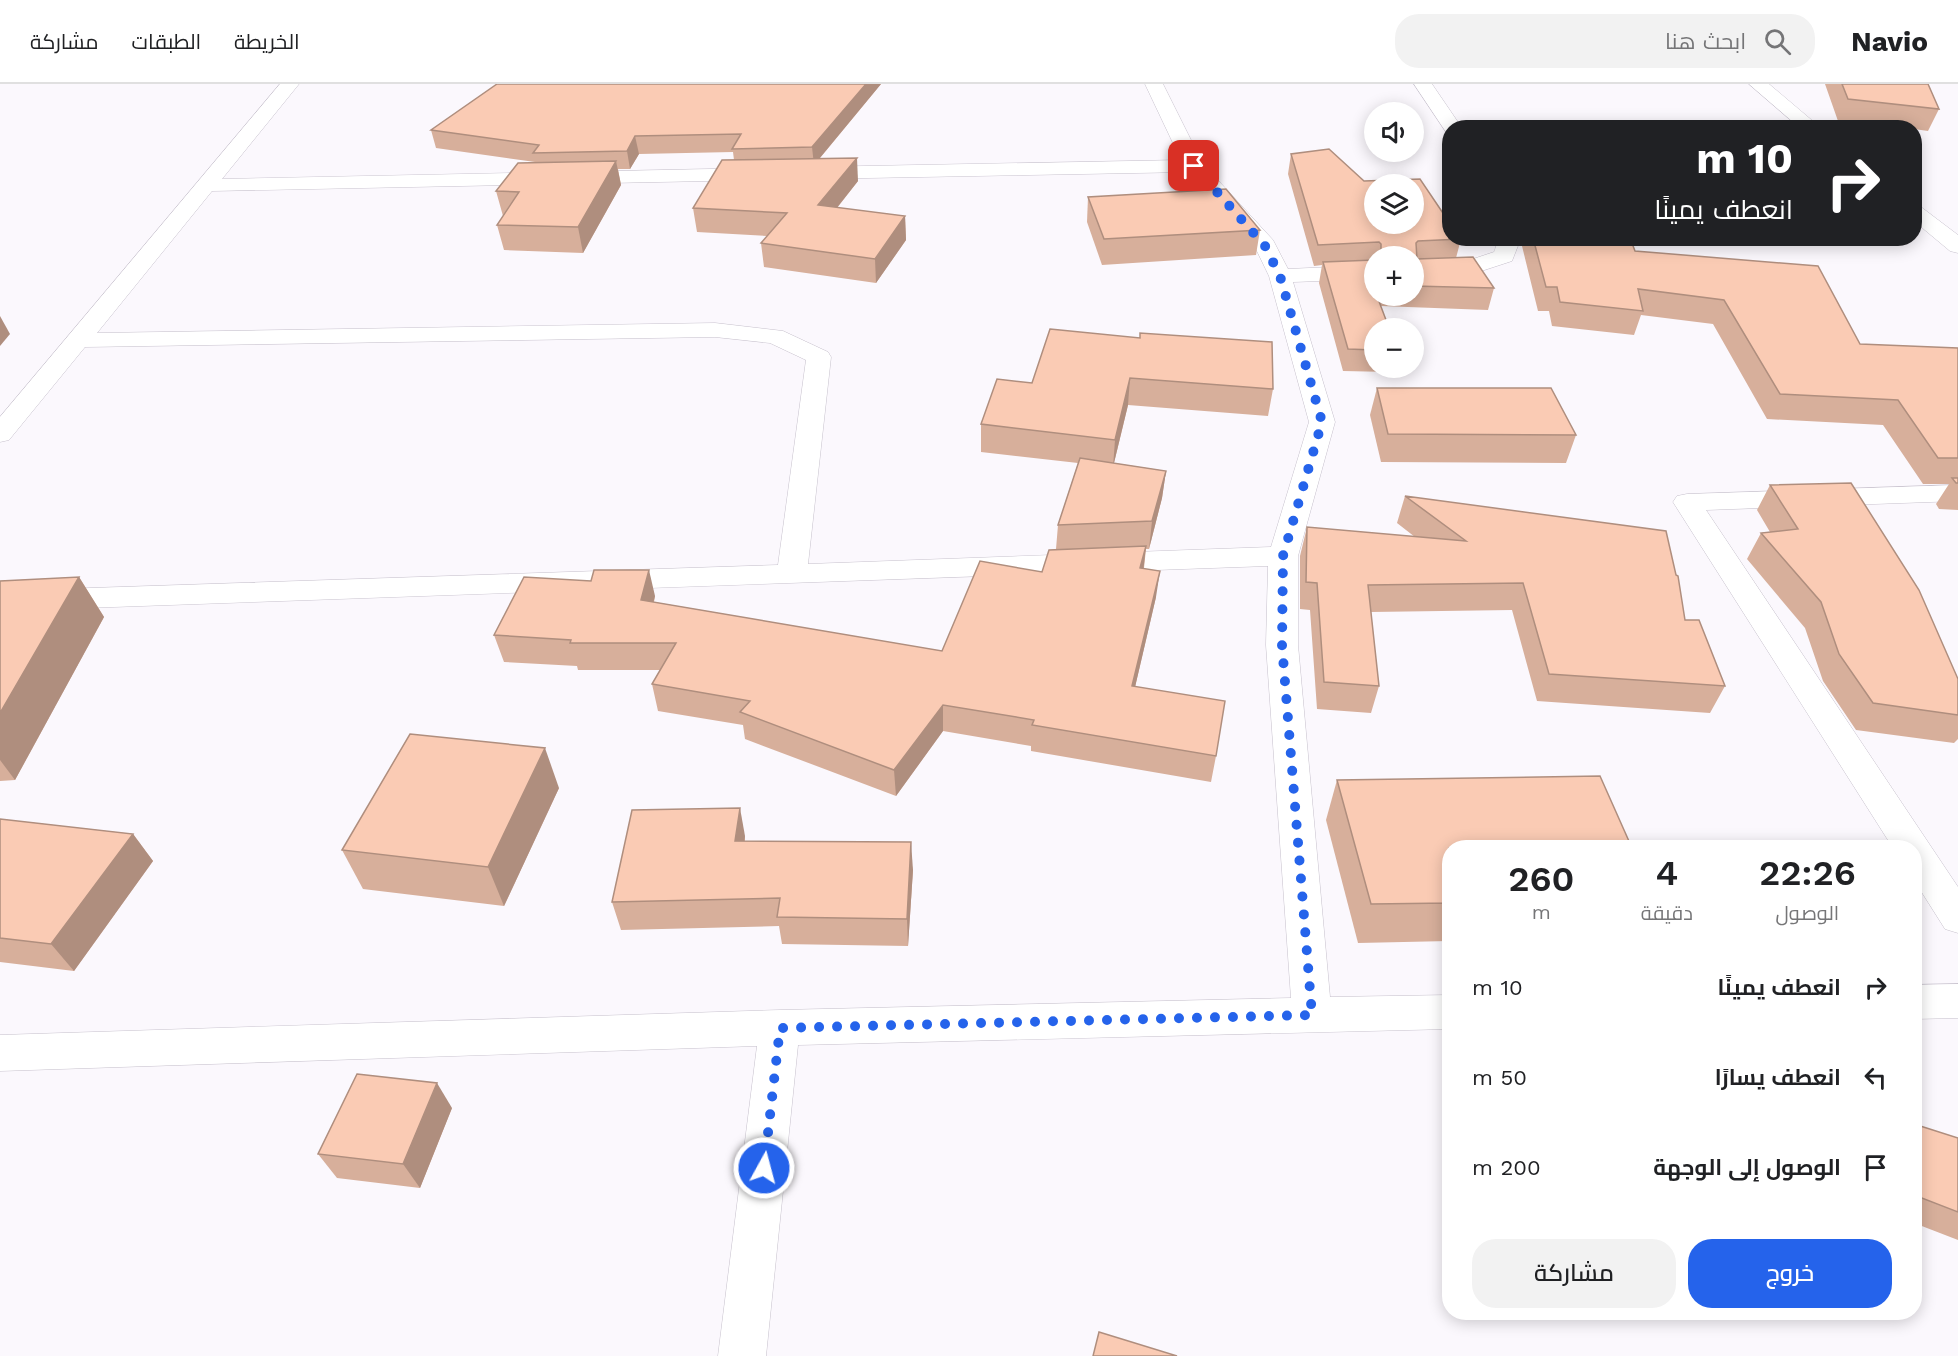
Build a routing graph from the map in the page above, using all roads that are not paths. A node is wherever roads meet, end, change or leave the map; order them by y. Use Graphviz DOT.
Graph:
graph roads {
  1 [pos="290,84"];
  2 [pos="1154,84"];
  3 [pos="1423,84"];
  4 [pos="1758,84"];
  5 [pos="1448,120"];
  6 [pos="1802,120"];
  7 [pos="1194,166"];
  8 [pos="207,185"];
  9 [pos="1922,217"];
  10 [pos="1507,246"];
  11 [pos="1958,246"];
  12 [pos="1424,270"];
  13 [pos="1364,272"];
  14 [pos="1280,276"];
  15 [pos="77,340"];
  16 [pos="0,434"];
  17 [pos="1958,493"];
  18 [pos="1283,556"];
  19 [pos="792,574"];
  20 [pos="0,601"];
  21 [pos="1907,840"];
  22 [pos="1922,863"];
  23 [pos="1958,918"];
  24 [pos="1958,1001"];
  25 [pos="1922,1002"];
  26 [pos="1442,1012"];
  27 [pos="1312,1015"];
  28 [pos="780,1028"];
  29 [pos="0,1053"];
  30 [pos="742,1356"];
  1 -- 8 [label="street"];
  2 -- 7 [label="street"];
  3 -- 5 [label="street"];
  4 -- 6 [label="street"];
  7 -- 8 [label="street"];
  7 -- 14 [label="street"];
  8 -- 15 [label="street"];
  9 -- 11 [label="street"];
  10 -- 12 [label="street"];
  13 -- 14 [label="street"];
  14 -- 18 [label="street"];
  15 -- 16 [label="street"];
  15 -- 19 [label="street"];
  17 -- 21 [label="street"];
  18 -- 19 [label="street"];
  18 -- 27 [label="street"];
  19 -- 20 [label="street"];
  22 -- 23 [label="street"];
  24 -- 25 [label="street"];
  26 -- 27 [label="street"];
  27 -- 28 [label="street"];
  28 -- 29 [label="street"];
  28 -- 30 [label="street"];
}
